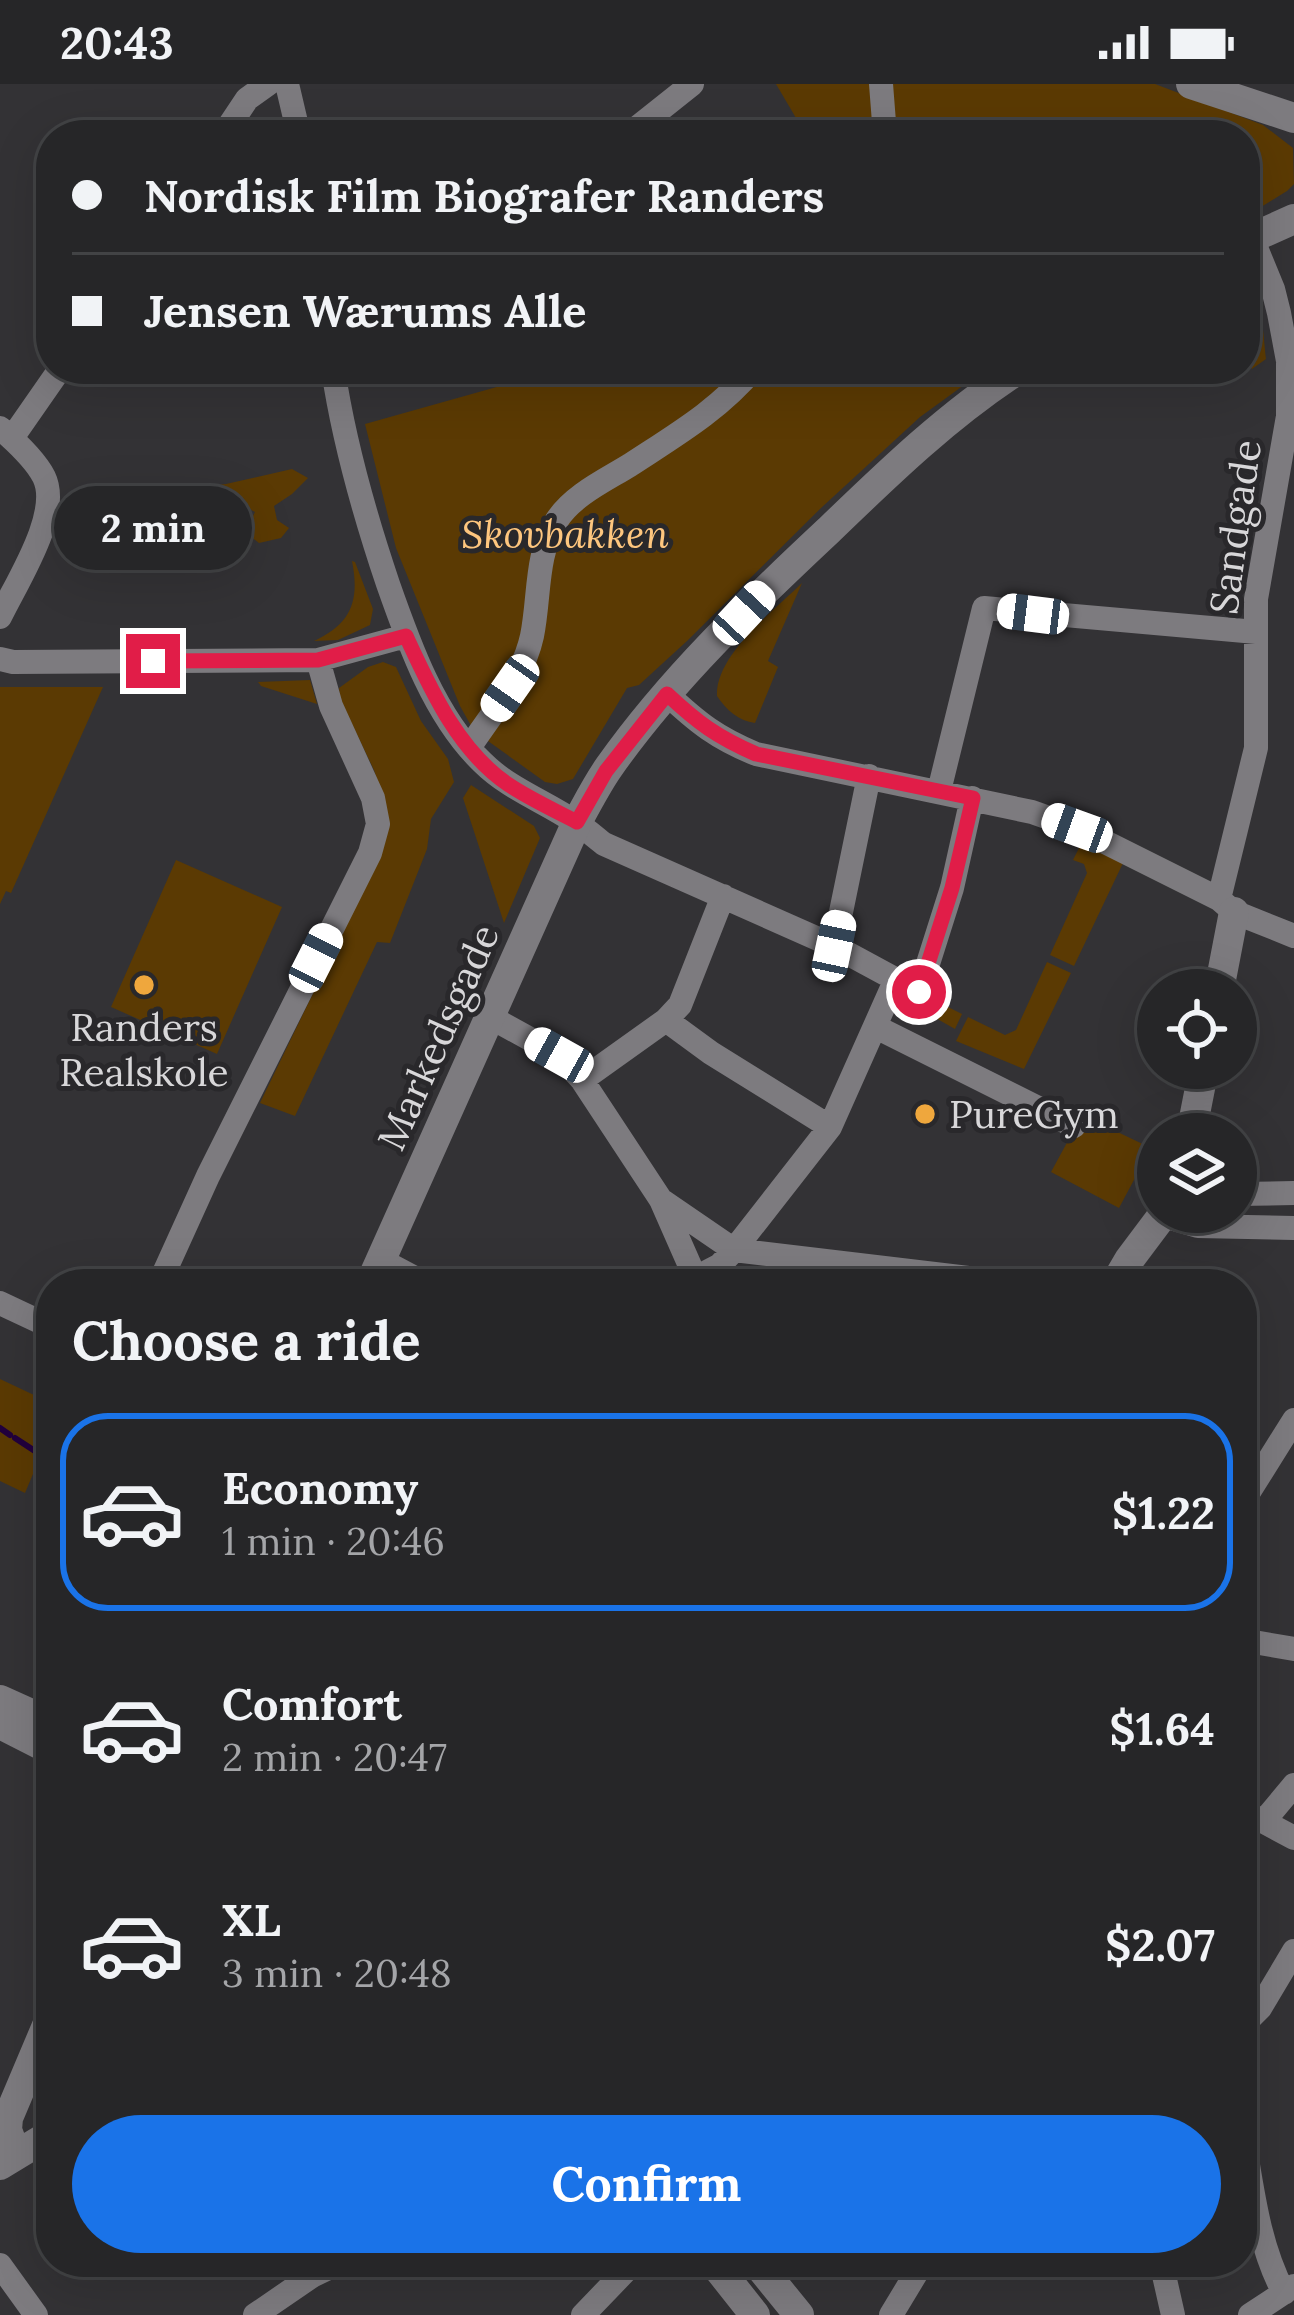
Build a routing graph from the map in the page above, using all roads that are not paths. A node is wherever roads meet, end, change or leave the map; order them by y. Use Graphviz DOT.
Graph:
graph roads {
  1 [pos="268,84"];
  2 [pos="287,84"];
  3 [pos="692,84"];
  4 [pos="881,84"];
  5 [pos="1191,84"];
  6 [pos="1260,108"];
  7 [pos="1294,118"];
  8 [pos="233,120"];
  9 [pos="295,120"];
  10 [pos="647,120"];
  11 [pos="884,120"];
  12 [pos="1294,129"];
  13 [pos="1273,227"];
  14 [pos="48,384"];
  15 [pos="335,384"];
  16 [pos="741,384"];
  17 [pos="995,384"];
  18 [pos="6,433"];
  19 [pos="0,617"];
  20 [pos="1256,632"];
  21 [pos="406,636"];
  22 [pos="0,658"];
  23 [pos="318,660"];
  24 [pos="667,694"];
  25 [pos="469,748"];
  26 [pos="869,776"];
  27 [pos="939,791"];
  28 [pos="973,798"];
  29 [pos="577,822"];
  30 [pos="723,896"];
  31 [pos="1226,906"];
  32 [pos="1294,936"];
  33 [pos="834,946"];
  34 [pos="1221,969"];
  35 [pos="896,980"];
  36 [pos="490,1017"];
  37 [pos="666,1020"];
  38 [pos="872,1036"];
  39 [pos="582,1080"];
  40 [pos="830,1126"];
  41 [pos="1074,1126"];
  42 [pos="1294,1192"];
  43 [pos="1257,1193"];
  44 [pos="661,1200"];
  45 [pos="1257,1227"];
  46 [pos="1294,1228"];
  47 [pos="1150,1233"];
  48 [pos="734,1250"];
  49 [pos="166,1269"];
  50 [pos="377,1269"];
  51 [pos="688,1269"];
  52 [pos="714,1269"];
  53 [pos="894,1269"];
  54 [pos="1124,1269"];
  55 [pos="0,1303"];
  56 [pos="36,1320"];
  57 [pos="1294,1420"];
  58 [pos="1257,1479"];
  59 [pos="1294,1630"];
  60 [pos="1257,1636"];
  61 [pos="1257,1642"];
  62 [pos="1294,1649"];
  63 [pos="0,1700"];
  64 [pos="36,1716"];
  65 [pos="0,1724"];
  66 [pos="36,1742"];
  67 [pos="1294,1785"];
  68 [pos="1257,1813"];
  69 [pos="1257,1818"];
  70 [pos="1294,1838"];
  71 [pos="1291,1962"];
  72 [pos="1257,2011"];
  73 [pos="36,2051"];
  74 [pos="36,2143"];
  75 [pos="8,2160"];
  76 [pos="1257,2212"];
  77 [pos="0,2265"];
  78 [pos="311,2277"];
  79 [pos="620,2277"];
  80 [pos="724,2277"];
  81 [pos="768,2277"];
  82 [pos="914,2277"];
  83 [pos="1164,2277"];
  84 [pos="1289,2290"];
  85 [pos="36,2315"];
  86 [pos="255,2315"];
  87 [pos="583,2315"];
  88 [pos="755,2315"];
  89 [pos="799,2315"];
  90 [pos="891,2315"];
  91 [pos="1173,2315"];
  92 [pos="1250,2315"];
  1 -- 8 [label="street"];
  2 -- 9 [label="street"];
  3 -- 10 [label="street"];
  4 -- 11 [label="street"];
  5 -- 6 [label="main road"];
  6 -- 7 [label="main road"];
  6 -- 12 [label="main road"];
  13 -- 20 [label="street, Sandgade"];
  14 -- 18 [label="street"];
  15 -- 21 [label="street"];
  16 -- 25 [label="street"];
  17 -- 24 [label="main road, Markedsgade"];
  18 -- 19 [label="street"];
  20 -- 27 [label="street"];
  20 -- 31 [label="street, Sandgade"];
  21 -- 23 [label="street"];
  21 -- 25 [label="street"];
  22 -- 23 [label="street"];
  23 -- 49 [label="street"];
  24 -- 26 [label="street"];
  24 -- 29 [label="main road, Markedsgade"];
  25 -- 29 [label="street"];
  26 -- 27 [label="street"];
  26 -- 33 [label="street"];
  27 -- 28 [label="street"];
  28 -- 31 [label="street"];
  28 -- 35 [label="street"];
  29 -- 30 [label="street"];
  29 -- 36 [label="main road, Markedsgade"];
  30 -- 33 [label="street"];
  30 -- 37 [label="street"];
  31 -- 32 [label="street"];
  31 -- 34 [label="main road"];
  33 -- 35 [label="street"];
  35 -- 38 [label="street"];
  36 -- 39 [label="street"];
  36 -- 50 [label="main road, Markedsgade"];
  37 -- 39 [label="street"];
  37 -- 40 [label="street"];
  38 -- 40 [label="street"];
  38 -- 41 [label="street"];
  39 -- 44 [label="street"];
  40 -- 48 [label="street"];
  42 -- 43 [label="street"];
  44 -- 48 [label="street"];
  44 -- 51 [label="street"];
  45 -- 46 [label="street"];
  47 -- 54 [label="main road"];
  48 -- 52 [label="street"];
  48 -- 53 [label="street"];
  55 -- 56 [label="street"];
  57 -- 58 [label="street"];
  59 -- 60 [label="street"];
  61 -- 62 [label="street"];
  63 -- 64 [label="main road"];
  65 -- 66 [label="main road"];
  67 -- 68 [label="street"];
  69 -- 70 [label="street"];
  71 -- 72 [label="street"];
  73 -- 75 [label="main road"];
  74 -- 75 [label="main road"];
  76 -- 84 [label="street"];
  77 -- 85 [label="street"];
  78 -- 86 [label="street"];
  79 -- 87 [label="street"];
  80 -- 88 [label="main road"];
  81 -- 89 [label="main road"];
  82 -- 90 [label="street"];
  83 -- 91 [label="street"];
  84 -- 92 [label="street"];
}
